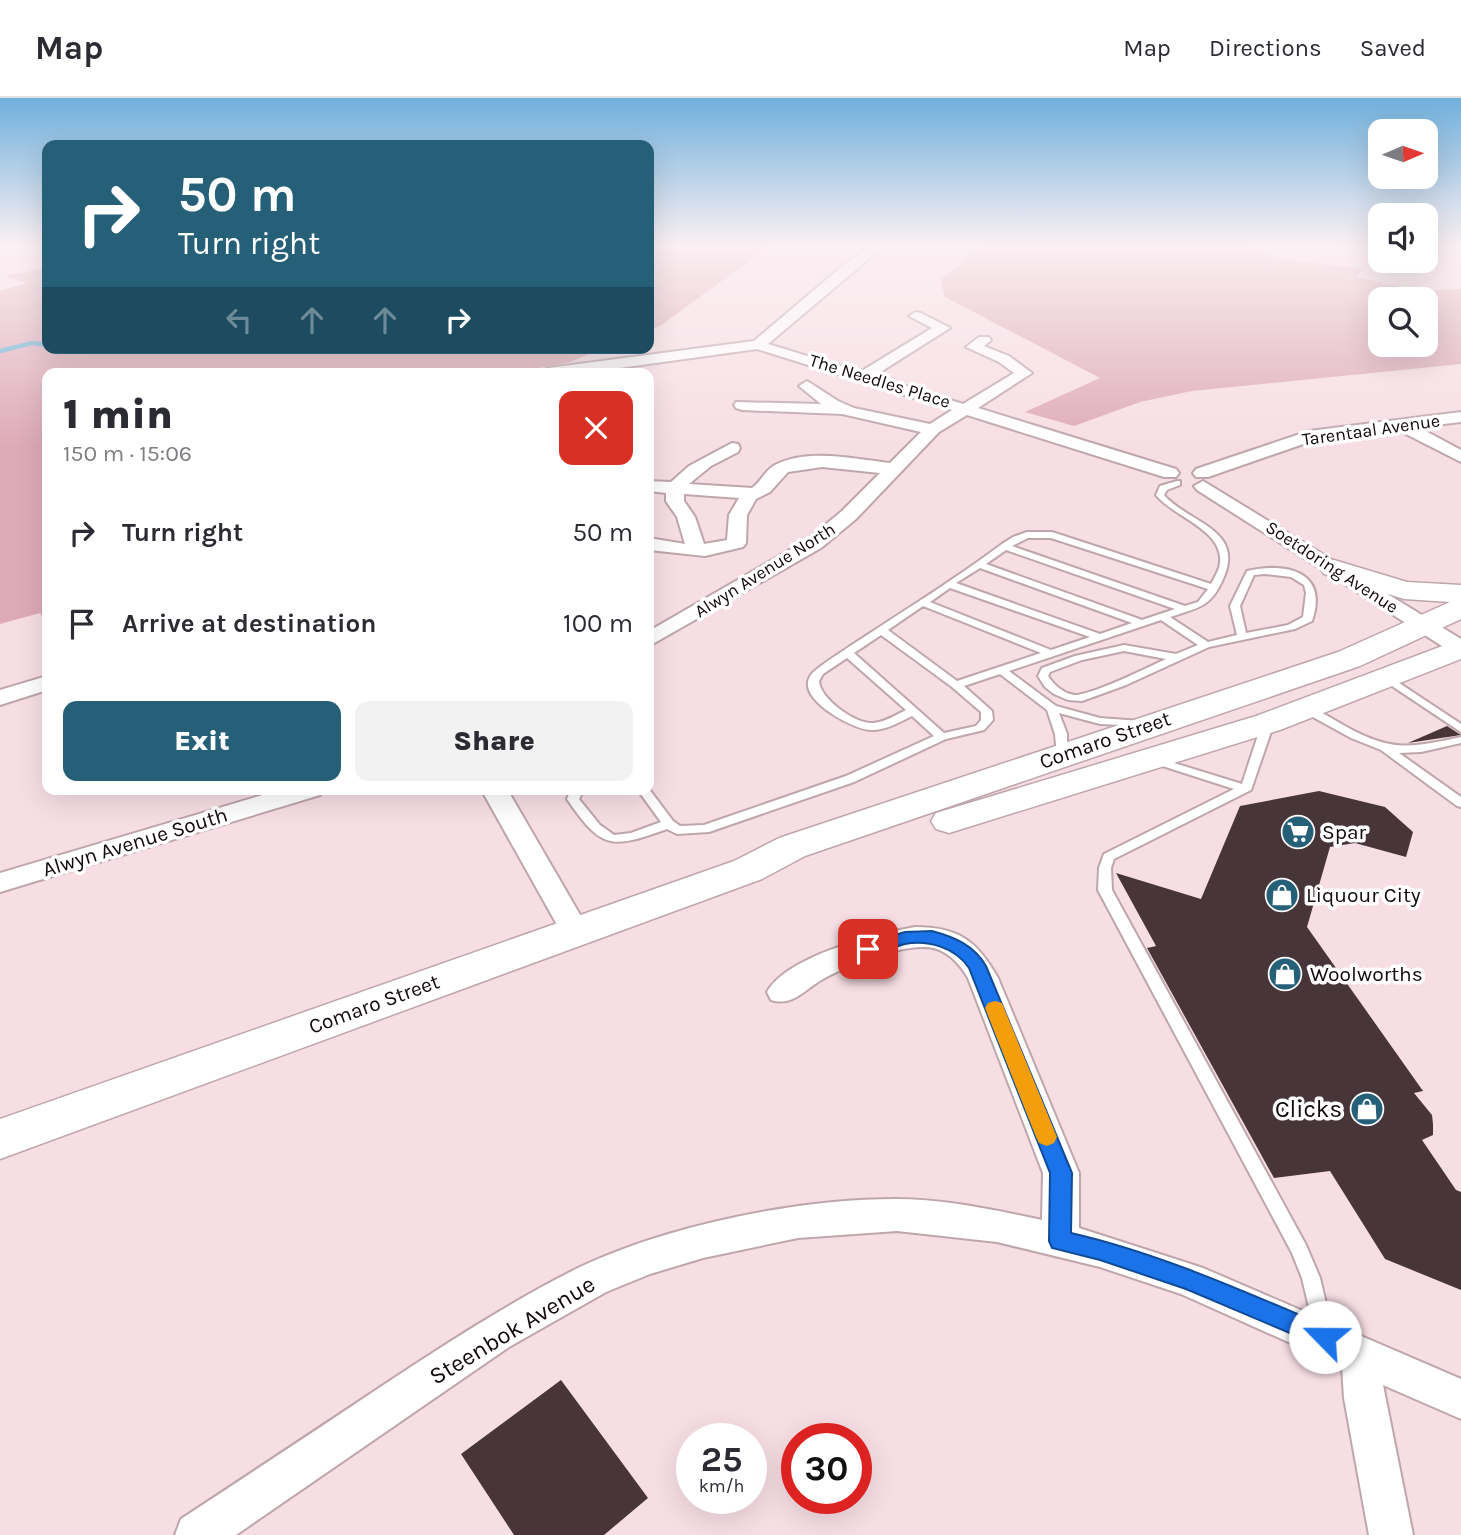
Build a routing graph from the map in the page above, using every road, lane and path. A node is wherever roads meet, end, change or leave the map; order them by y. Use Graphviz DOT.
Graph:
graph roads {
  1 [pos="795,313"];
  2 [pos="916,316"];
  3 [pos="984,340"];
  4 [pos="758,345"];
  5 [pos="613,368"];
  6 [pos="863,376"];
  7 [pos="807,386"];
  8 [pos="742,405"];
  9 [pos="964,407"];
  10 [pos="850,410"];
  11 [pos="1461,417"];
  12 [pos="1398,424"];
  13 [pos="933,429"];
  14 [pos="732,448"];
  15 [pos="1461,457"];
  16 [pos="893,470"];
  17 [pos="1173,478"];
  18 [pos="1202,479"];
  19 [pos="654,486"];
  20 [pos="677,488"];
  21 [pos="750,494"];
  22 [pos="654,545"];
  23 [pos="1005,546"];
  24 [pos="698,549"];
  25 [pos="978,564"];
  26 [pos="1334,568"];
  27 [pos="949,584"];
  28 [pos="1215,588"];
  29 [pos="1461,593"];
  30 [pos="922,602"];
  31 [pos="1461,608"];
  32 [pos="1188,610"];
  33 [pos="1164,618"];
  34 [pos="1143,624"];
  35 [pos="1425,626"];
  36 [pos="881,630"];
  37 [pos="654,637"];
  38 [pos="1242,637"];
  39 [pos="1101,638"];
  40 [pos="1206,645"];
  41 [pos="1461,648"];
  42 [pos="848,652"];
  43 [pos="1052,654"];
  44 [pos="1174,657"];
  45 [pos="1001,670"];
  46 [pos="1387,678"];
  47 [pos="42,685"];
  48 [pos="956,685"];
  49 [pos="0,698"];
  50 [pos="1052,708"];
  51 [pos="1306,709"];
  52 [pos="913,711"];
  53 [pos="1268,723"];
  54 [pos="1147,725"];
  55 [pos="1461,729"];
  56 [pos="942,737"];
  57 [pos="1461,740"];
  58 [pos="1382,747"];
  59 [pos="1061,754"];
  60 [pos="1154,760"];
  61 [pos="1245,787"];
  62 [pos="291,795"];
  63 [pos="497,795"];
  64 [pos="574,795"];
  65 [pos="647,795"];
  66 [pos="1461,803"];
  67 [pos="669,824"];
  68 [pos="748,870"];
  69 [pos="0,883"];
  70 [pos="575,932"];
  71 [pos="782,992"];
  72 [pos="0,1139"];
  73 [pos="1060,1241"];
  74 [pos="1343,1346"];
  75 [pos="1461,1399"];
  76 [pos="197,1535"];
  77 [pos="1391,1535"];
  1 -- 4 [label="street"];
  2 -- 6 [label="street"];
  3 -- 9 [label="street, Alwyn Avenue North"];
  4 -- 5 [label="street"];
  4 -- 6 [label="street, The Needles Place"];
  6 -- 9 [label="street, The Needles Place"];
  7 -- 10 [label="street"];
  8 -- 10 [label="street"];
  9 -- 13 [label="street, Alwyn Avenue North"];
  9 -- 17 [label="street"];
  10 -- 13 [label="street"];
  11 -- 12 [label="street, Tarentaal Avenue"];
  12 -- 15 [label="street"];
  12 -- 18 [label="street, Tarentaal Avenue"];
  13 -- 16 [label="street, Alwyn Avenue North"];
  14 -- 20 [label="street"];
  16 -- 21 [label="street"];
  16 -- 37 [label="street, Alwyn Avenue North"];
  17 -- 18 [label="street"];
  17 -- 28 [label="lane"];
  18 -- 26 [label="street, Soetdoring Avenue"];
  19 -- 20 [label="street"];
  20 -- 21 [label="street"];
  20 -- 24 [label="street"];
  21 -- 24 [label="street"];
  22 -- 24 [label="street"];
  23 -- 25 [label="lane"];
  23 -- 28 [label="lane"];
  23 -- 32 [label="lane"];
  25 -- 27 [label="lane"];
  25 -- 34 [label="lane"];
  26 -- 29 [label="street"];
  26 -- 35 [label="street, Soetdoring Avenue"];
  27 -- 30 [label="lane"];
  27 -- 39 [label="lane"];
  28 -- 32 [label="lane"];
  30 -- 36 [label="lane"];
  30 -- 43 [label="lane"];
  31 -- 35 [label="street, Comaro Street"];
  32 -- 33 [label="lane"];
  33 -- 34 [label="lane"];
  33 -- 40 [label="lane"];
  34 -- 39 [label="lane"];
  35 -- 41 [label="street, Soetdoring Avenue"];
  35 -- 54 [label="street, Comaro Street"];
  36 -- 42 [label="lane"];
  36 -- 48 [label="lane"];
  38 -- 38 [label="lane"];
  38 -- 40 [label="lane"];
  39 -- 43 [label="lane"];
  40 -- 44 [label="lane"];
  41 -- 46 [label="street, Comaro Street"];
  42 -- 52 [label="lane"];
  42 -- 52 [label="lane"];
  43 -- 45 [label="lane"];
  44 -- 44 [label="lane"];
  45 -- 48 [label="lane"];
  45 -- 50 [label="lane"];
  46 -- 51 [label="street, Comaro Street"];
  46 -- 55 [label="lane"];
  47 -- 49 [label="street"];
  48 -- 56 [label="lane"];
  50 -- 54 [label="lane"];
  50 -- 59 [label="lane"];
  51 -- 53 [label="street, Comaro Street"];
  51 -- 58 [label="lane"];
  52 -- 56 [label="lane"];
  53 -- 60 [label="street, Comaro Street"];
  53 -- 61 [label="lane"];
  54 -- 59 [label="street, Comaro Street"];
  56 -- 67 [label="lane"];
  57 -- 58 [label="lane"];
  58 -- 66 [label="lane"];
  59 -- 68 [label="street, Comaro Street"];
  60 -- 61 [label="lane"];
  60 -- 68 [label="street, Comaro Street"];
  61 -- 74 [label="lane"];
  62 -- 69 [label="street, Alwyn Avenue South"];
  63 -- 70 [label="street"];
  64 -- 67 [label="lane"];
  65 -- 67 [label="lane"];
  68 -- 70 [label="street, Comaro Street"];
  70 -- 72 [label="street, Comaro Street"];
  71 -- 73 [label="street"];
  73 -- 74 [label="street, Steenbok Avenue"];
  73 -- 76 [label="street, Steenbok Avenue"];
  74 -- 75 [label="street, Steenbok Avenue"];
  74 -- 77 [label="street"];
}
